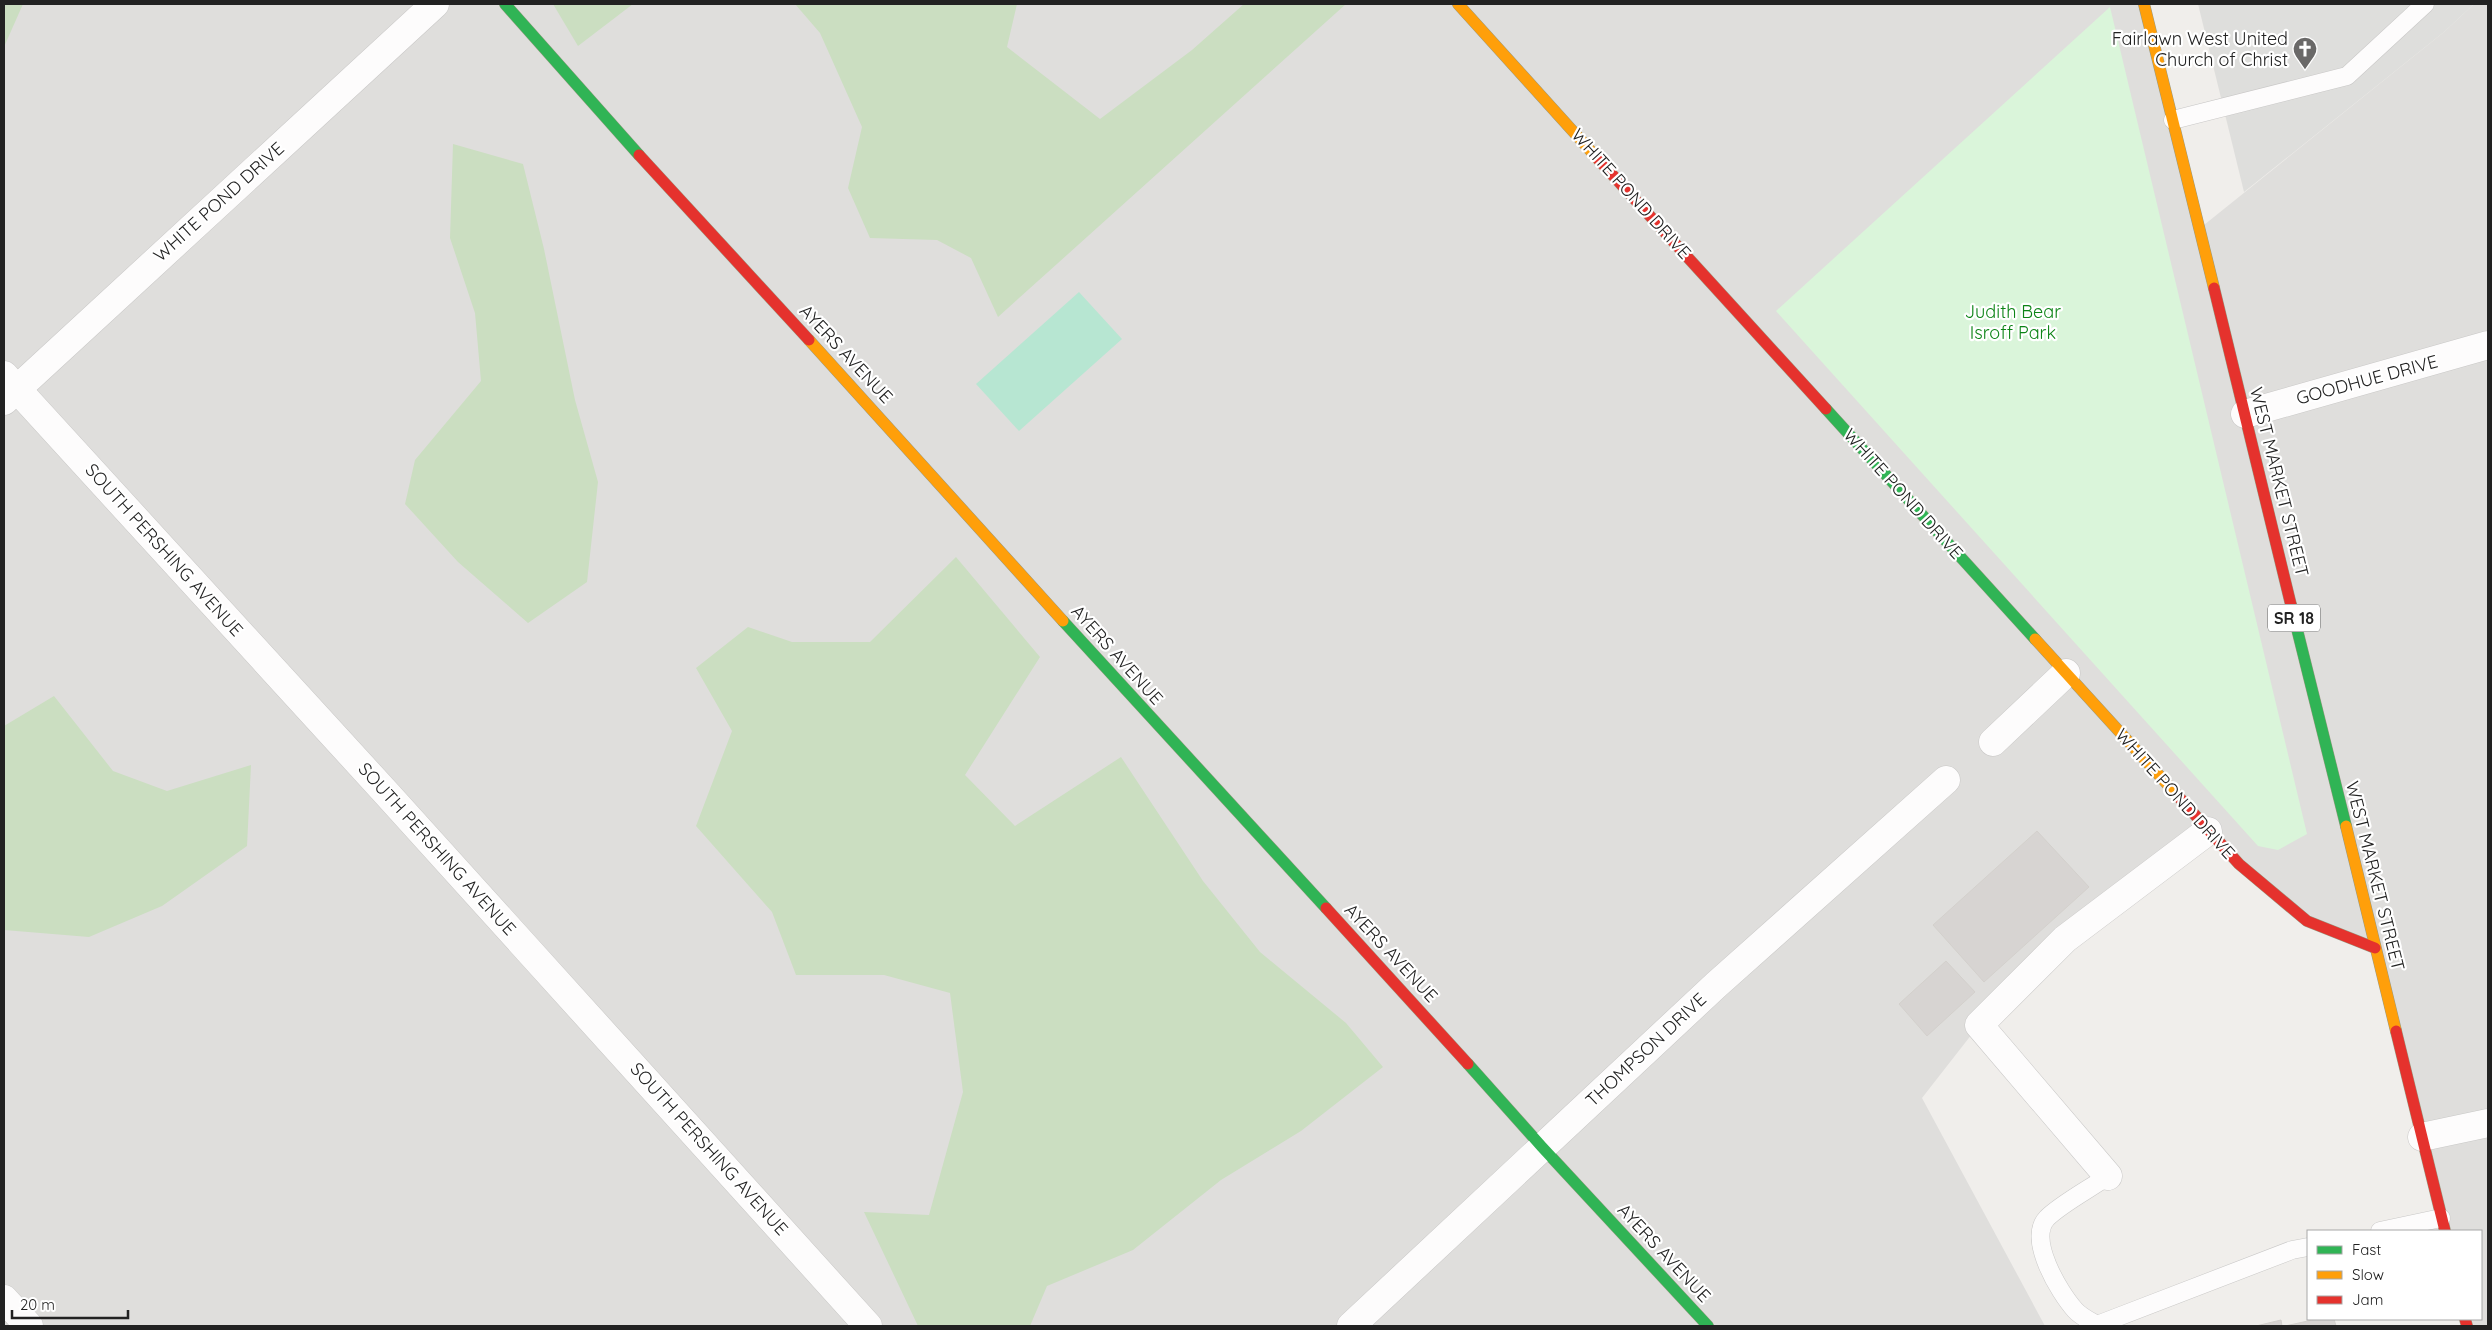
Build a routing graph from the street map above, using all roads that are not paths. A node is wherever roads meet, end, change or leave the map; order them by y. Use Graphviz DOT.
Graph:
graph roads {
  1 [pos="435,4"];
  2 [pos="505,4"];
  3 [pos="1458,4"];
  4 [pos="2144,4"];
  5 [pos="2425,4"];
  6 [pos="2173,120"];
  7 [pos="2488,345"];
  8 [pos="8,388"];
  9 [pos="2245,414"];
  10 [pos="2066,673"];
  11 [pos="1992,742"];
  12 [pos="1946,780"];
  13 [pos="2208,831"];
  14 [pos="2375,948"];
  15 [pos="2488,1123"];
  16 [pos="2422,1137"];
  17 [pos="1542,1147"];
  18 [pos="2108,1176"];
  19 [pos="2443,1225"];
  20 [pos="2390,1230"];
  21 [pos="2307,1247"];
  22 [pos="4,1298"];
  23 [pos="29,1326"];
  24 [pos="868,1326"];
  25 [pos="1351,1326"];
  26 [pos="1708,1326"];
  1 -- 8 [label="street, WHITE POND DRIVE"];
  2 -- 17 [label="street, AYERS AVENUE"];
  3 -- 10 [label="street, WHITE POND DRIVE"];
  4 -- 6 [label="street, WEST MARKET STREET / SR 18"];
  5 -- 6 [label="lane"];
  6 -- 9 [label="street, WEST MARKET STREET / SR 18"];
  7 -- 9 [label="street, GOODHUE DRIVE"];
  8 -- 24 [label="street, SOUTH PERSHING AVENUE"];
  9 -- 14 [label="street, WEST MARKET STREET / SR 18"];
  10 -- 11 [label="street"];
  10 -- 13 [label="street, WHITE POND DRIVE"];
  12 -- 17 [label="street, THOMPSON DRIVE"];
  13 -- 14 [label="street, WHITE POND DRIVE"];
  13 -- 18 [label="street"];
  14 -- 16 [label="street, WEST MARKET STREET / SR 18"];
  15 -- 16 [label="street"];
  16 -- 19 [label="street, WEST MARKET STREET / SR 18"];
  17 -- 25 [label="street, THOMPSON DRIVE"];
  17 -- 26 [label="street, AYERS AVENUE"];
  18 -- 21 [label="lane"];
  19 -- 20 [label="lane"];
  22 -- 23 [label="street"];
}
